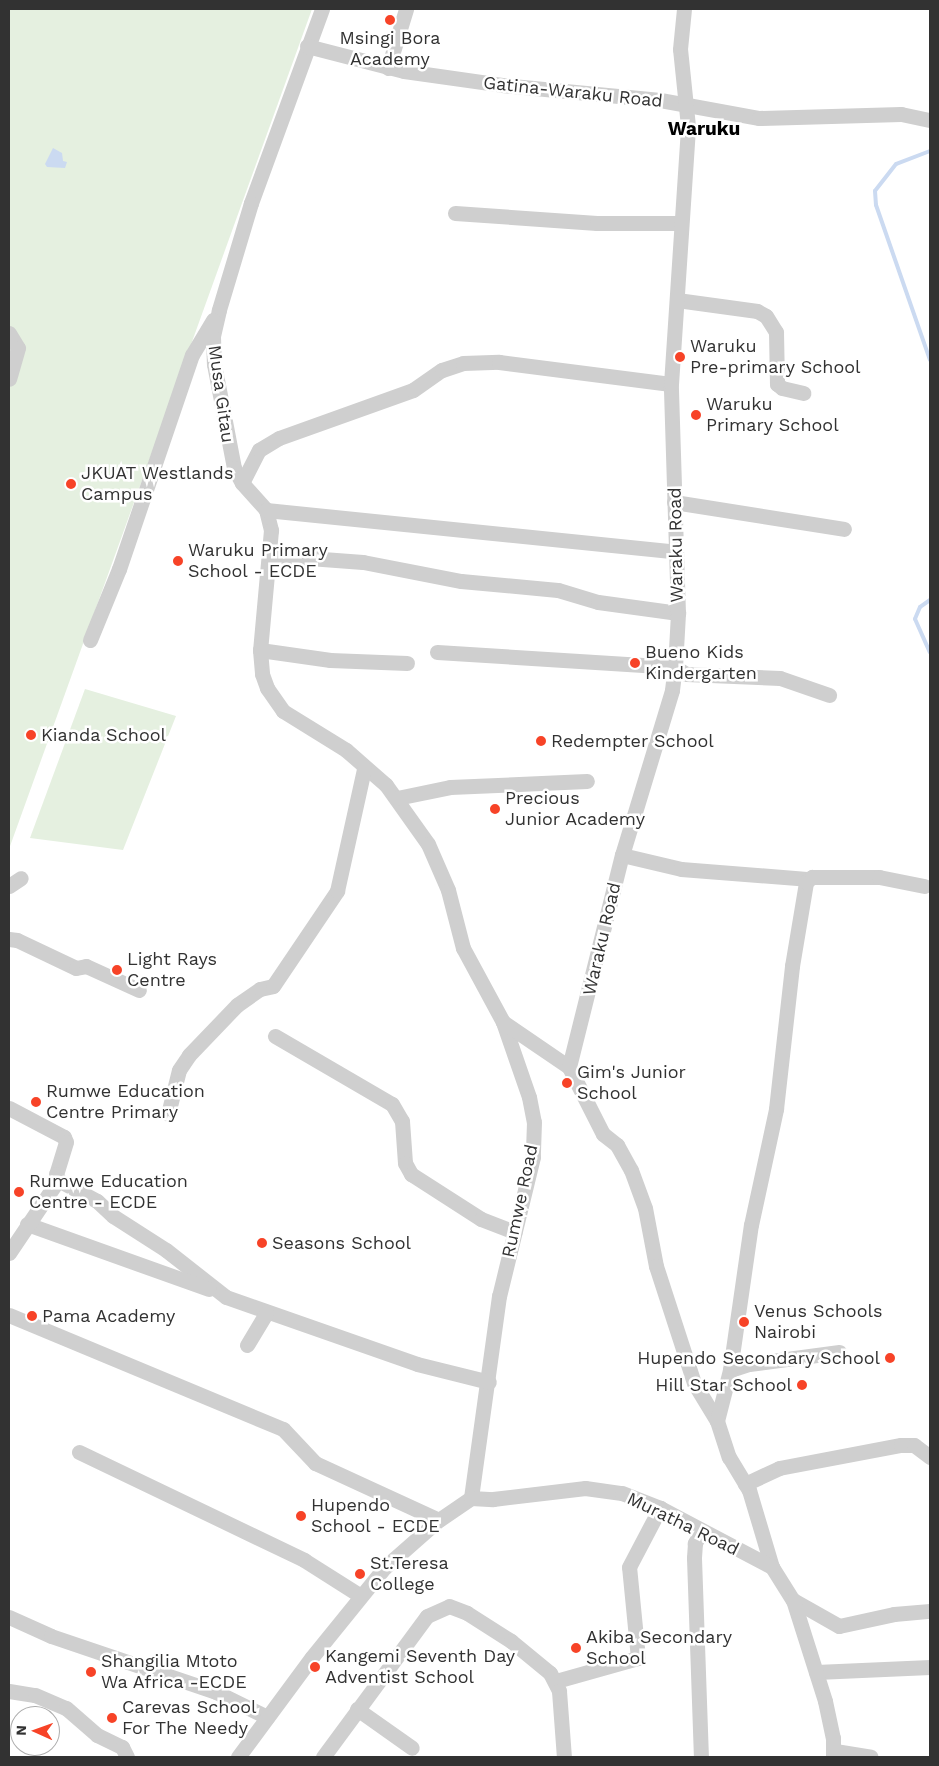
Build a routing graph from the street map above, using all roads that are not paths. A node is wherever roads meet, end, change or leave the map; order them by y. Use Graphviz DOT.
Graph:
graph roads {
  1 [pos="322,9"];
  2 [pos="406,9"];
  3 [pos="684,9"];
  4 [pos="307,46"];
  5 [pos="388,68"];
  6 [pos="684,106"];
  7 [pos="930,120"];
  8 [pos="455,213"];
  9 [pos="681,223"];
  10 [pos="677,300"];
  11 [pos="219,310"];
  12 [pos="9,333"];
  13 [pos="9,379"];
  14 [pos="671,384"];
  15 [pos="803,393"];
  16 [pos="242,483"];
  17 [pos="674,502"];
  18 [pos="266,510"];
  19 [pos="844,529"];
  20 [pos="676,552"];
  21 [pos="269,555"];
  22 [pos="678,613"];
  23 [pos="90,640"];
  24 [pos="260,650"];
  25 [pos="437,652"];
  26 [pos="407,662"];
  27 [pos="675,666"];
  28 [pos="830,695"];
  29 [pos="364,769"];
  30 [pos="587,781"];
  31 [pos="397,798"];
  32 [pos="622,855"];
  33 [pos="807,879"];
  34 [pos="924,886"];
  35 [pos="9,940"];
  36 [pos="139,990"];
  37 [pos="503,1022"];
  38 [pos="275,1036"];
  39 [pos="569,1067"];
  40 [pos="9,1108"];
  41 [pos="168,1114"];
  42 [pos="58,1180"];
  43 [pos="27,1224"];
  44 [pos="515,1232"];
  45 [pos="9,1253"];
  46 [pos="218,1292"];
  47 [pos="266,1313"];
  48 [pos="9,1315"];
  49 [pos="247,1345"];
  50 [pos="839,1352"];
  51 [pos="730,1370"];
  52 [pos="489,1382"];
  53 [pos="717,1421"];
  54 [pos="79,1452"];
  55 [pos="930,1457"];
  56 [pos="745,1484"];
  57 [pos="471,1498"];
  58 [pos="660,1508"];
  59 [pos="439,1520"];
  60 [pos="700,1532"];
  61 [pos="772,1567"];
  62 [pos="361,1596"];
  63 [pos="793,1600"];
  64 [pos="930,1611"];
  65 [pos="9,1616"];
  66 [pos="930,1667"];
  67 [pos="816,1672"];
  68 [pos="556,1681"];
  69 [pos="9,1691"];
  70 [pos="357,1709"];
  71 [pos="267,1717"];
  72 [pos="412,1748"];
  73 [pos="834,1754"];
  74 [pos="127,1757"];
  75 [pos="238,1757"];
  76 [pos="323,1757"];
  77 [pos="564,1757"];
  78 [pos="701,1757"];
  79 [pos="871,1757"];
  1 -- 4 [label="street, Musa Gitau"];
  2 -- 5 [label="street"];
  3 -- 6 [label="street, Waraku Road"];
  4 -- 5 [label="street, Gatina-Waraku Road"];
  4 -- 11 [label="street, Musa Gitau"];
  5 -- 6 [label="street, Gatina-Waraku Road"];
  6 -- 7 [label="street, Gatina-Waraku Road"];
  6 -- 9 [label="street, Waraku Road"];
  8 -- 9 [label="street"];
  9 -- 10 [label="street, Waraku Road"];
  10 -- 14 [label="street, Waraku Road"];
  10 -- 15 [label="street"];
  11 -- 16 [label="street, Musa Gitau"];
  11 -- 23 [label="street"];
  12 -- 13 [label="street"];
  14 -- 16 [label="street"];
  14 -- 17 [label="street, Waraku Road"];
  16 -- 18 [label="street, Musa Gitau"];
  17 -- 19 [label="street"];
  17 -- 20 [label="street, Waraku Road"];
  18 -- 20 [label="street"];
  18 -- 21 [label="street"];
  20 -- 22 [label="street, Waraku Road"];
  21 -- 22 [label="street"];
  21 -- 24 [label="street"];
  22 -- 27 [label="street, Waraku Road"];
  24 -- 26 [label="street"];
  24 -- 29 [label="street"];
  25 -- 27 [label="street"];
  27 -- 28 [label="street"];
  27 -- 32 [label="street, Waraku Road"];
  29 -- 31 [label="street, Rumwe Road"];
  29 -- 41 [label="street"];
  30 -- 31 [label="street"];
  31 -- 37 [label="street, Rumwe Road"];
  32 -- 33 [label="street"];
  32 -- 39 [label="street, Waraku Road"];
  33 -- 34 [label="street"];
  33 -- 51 [label="street"];
  35 -- 36 [label="street"];
  37 -- 39 [label="street"];
  37 -- 44 [label="street, Rumwe Road"];
  38 -- 44 [label="street"];
  39 -- 53 [label="street"];
  40 -- 42 [label="street"];
  42 -- 43 [label="street"];
  42 -- 46 [label="street"];
  43 -- 45 [label="street"];
  43 -- 46 [label="street"];
  44 -- 52 [label="street, Rumwe Road"];
  46 -- 47 [label="street"];
  47 -- 49 [label="street"];
  47 -- 52 [label="street"];
  48 -- 59 [label="street"];
  50 -- 51 [label="street"];
  51 -- 53 [label="street"];
  52 -- 57 [label="street, Rumwe Road"];
  53 -- 56 [label="street"];
  54 -- 62 [label="street"];
  55 -- 56 [label="street"];
  56 -- 61 [label="street"];
  57 -- 58 [label="street, Muratha Road"];
  57 -- 59 [label="street"];
  58 -- 60 [label="street, Muratha Road"];
  58 -- 68 [label="street"];
  59 -- 62 [label="street"];
  60 -- 61 [label="street, Muratha Road"];
  60 -- 78 [label="street"];
  61 -- 63 [label="street"];
  62 -- 71 [label="street"];
  63 -- 64 [label="street"];
  63 -- 67 [label="street"];
  65 -- 71 [label="street"];
  66 -- 67 [label="street"];
  67 -- 73 [label="street"];
  68 -- 70 [label="street"];
  68 -- 77 [label="street"];
  69 -- 74 [label="street"];
  70 -- 72 [label="street"];
  70 -- 76 [label="street"];
  71 -- 75 [label="street"];
  73 -- 79 [label="street"];
}
